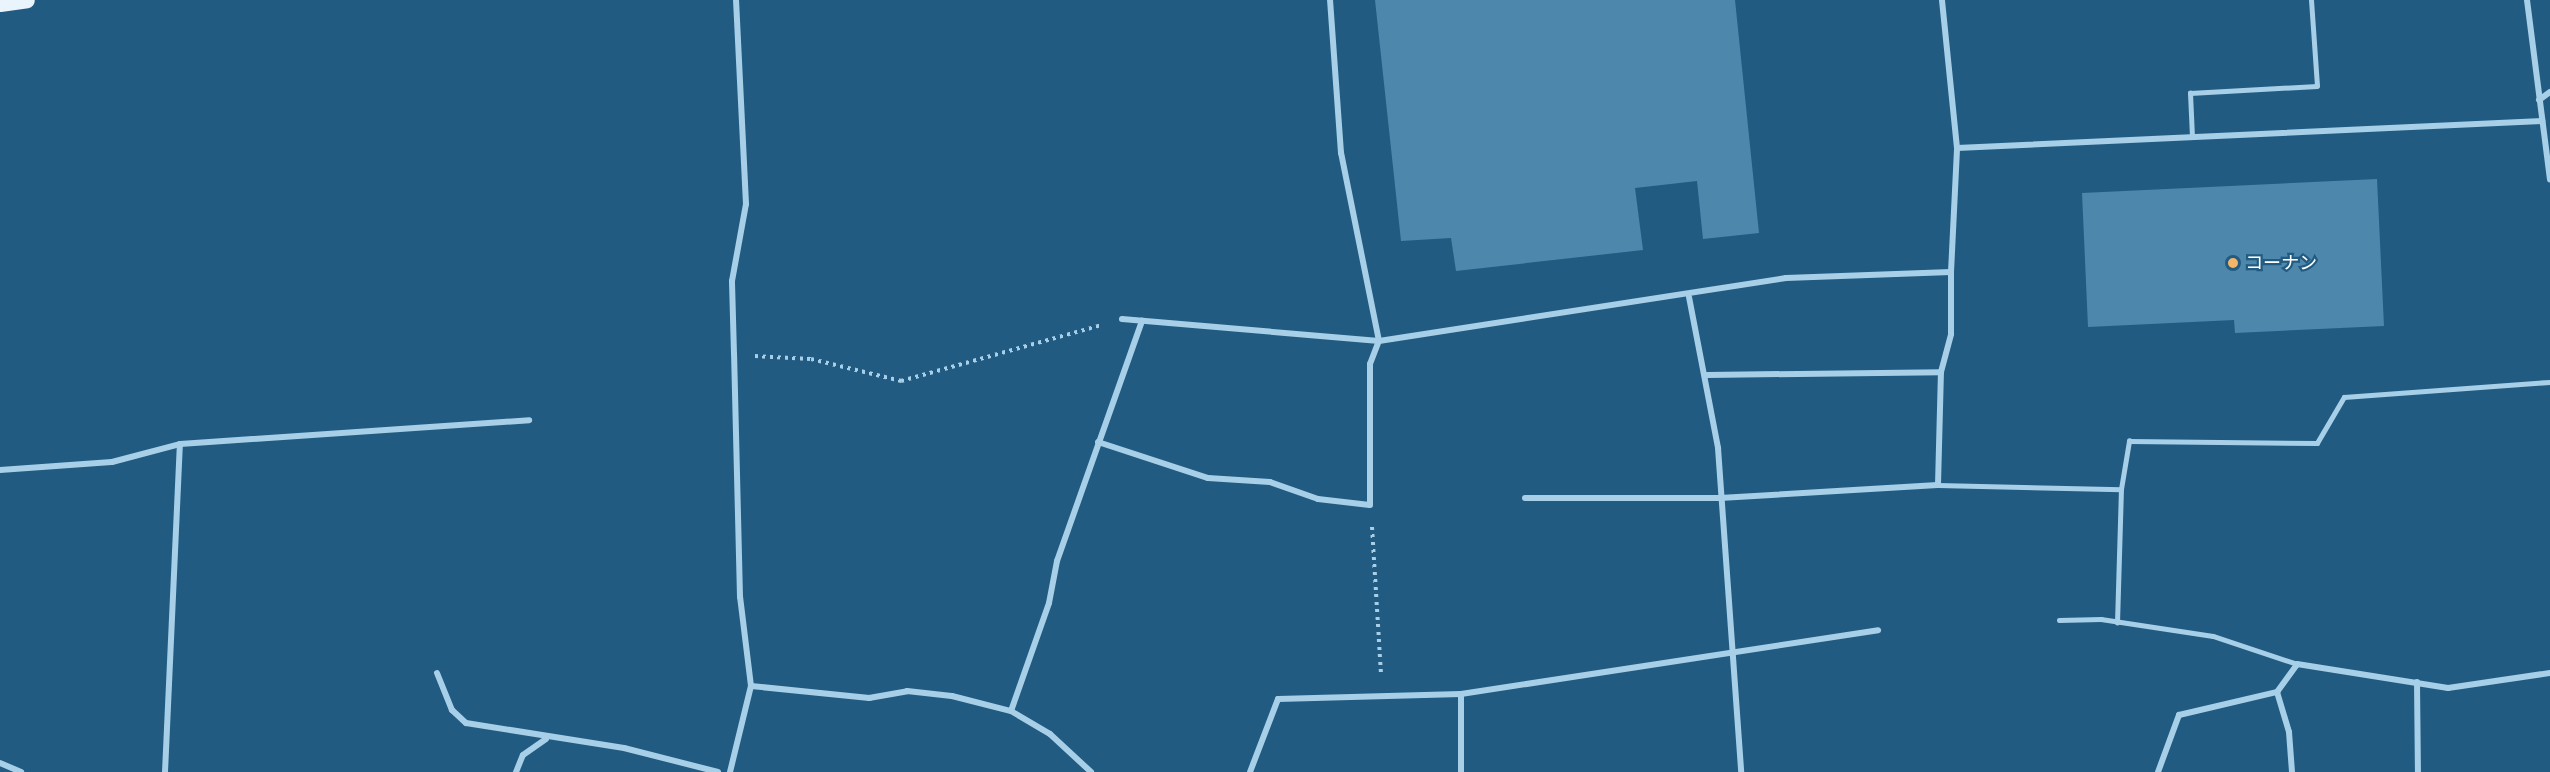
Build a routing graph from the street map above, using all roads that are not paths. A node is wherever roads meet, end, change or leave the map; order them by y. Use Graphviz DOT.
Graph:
graph roads {
  1 [pos="27,0"];
  2 [pos="736,0"];
  3 [pos="1330,0"];
  4 [pos="1942,0"];
  5 [pos="2311,0"];
  6 [pos="2527,0"];
  7 [pos="0,4"];
  8 [pos="2550,92"];
  9 [pos="2540,100"];
  10 [pos="2542,121"];
  11 [pos="2192,137"];
  12 [pos="1957,148"];
  13 [pos="2550,180"];
  14 [pos="1951,272"];
  15 [pos="1689,297"];
  16 [pos="1122,319"];
  17 [pos="1142,321"];
  18 [pos="1378,341"];
  19 [pos="1941,372"];
  20 [pos="1707,375"];
  21 [pos="2550,382"];
  22 [pos="529,420"];
  23 [pos="1098,442"];
  24 [pos="180,444"];
  25 [pos="0,470"];
  26 [pos="1938,485"];
  27 [pos="2121,489"];
  28 [pos="1525,498"];
  29 [pos="1720,498"];
  30 [pos="2059,620"];
  31 [pos="2117,623"];
  32 [pos="1878,630"];
  33 [pos="1729,656"];
  34 [pos="2297,664"];
  35 [pos="437,673"];
  36 [pos="2550,674"];
  37 [pos="2417,682"];
  38 [pos="751,686"];
  39 [pos="2277,692"];
  40 [pos="1461,694"];
  41 [pos="1011,711"];
  42 [pos="546,739"];
  43 [pos="0,763"];
  44 [pos="21,772"];
  45 [pos="165,772"];
  46 [pos="516,772"];
  47 [pos="717,772"];
  48 [pos="730,772"];
  49 [pos="1091,772"];
  50 [pos="1250,772"];
  51 [pos="1461,772"];
  52 [pos="1741,772"];
  53 [pos="2158,772"];
  54 [pos="2292,772"];
  55 [pos="2418,772"];
  1 -- 7 [label="main road"];
  2 -- 38 [label="street"];
  3 -- 18 [label="street"];
  4 -- 12 [label="street"];
  5 -- 11 [label="lane"];
  6 -- 9 [label="street"];
  8 -- 9 [label="street"];
  9 -- 10 [label="street"];
  10 -- 11 [label="street"];
  10 -- 13 [label="street"];
  11 -- 12 [label="street"];
  12 -- 14 [label="street"];
  14 -- 15 [label="street"];
  14 -- 19 [label="street"];
  15 -- 18 [label="street"];
  15 -- 20 [label="street"];
  16 -- 17 [label="street"];
  17 -- 18 [label="street"];
  17 -- 23 [label="street"];
  18 -- 23 [label="street"];
  19 -- 20 [label="street"];
  19 -- 26 [label="street"];
  20 -- 29 [label="street"];
  21 -- 27 [label="lane"];
  22 -- 24 [label="street"];
  23 -- 41 [label="street"];
  24 -- 25 [label="street"];
  24 -- 45 [label="street"];
  26 -- 27 [label="lane"];
  26 -- 29 [label="street"];
  27 -- 31 [label="lane"];
  28 -- 29 [label="street"];
  29 -- 33 [label="street"];
  30 -- 31 [label="lane"];
  31 -- 34 [label="lane"];
  32 -- 33 [label="street"];
  33 -- 40 [label="street"];
  33 -- 52 [label="street"];
  34 -- 37 [label="street"];
  34 -- 39 [label="street"];
  35 -- 42 [label="street"];
  36 -- 37 [label="street"];
  37 -- 55 [label="street"];
  38 -- 41 [label="street"];
  38 -- 48 [label="street"];
  39 -- 53 [label="street"];
  39 -- 54 [label="street"];
  40 -- 50 [label="street"];
  40 -- 51 [label="street"];
  41 -- 49 [label="street"];
  42 -- 46 [label="street"];
  42 -- 47 [label="street"];
  43 -- 44 [label="street"];
}
